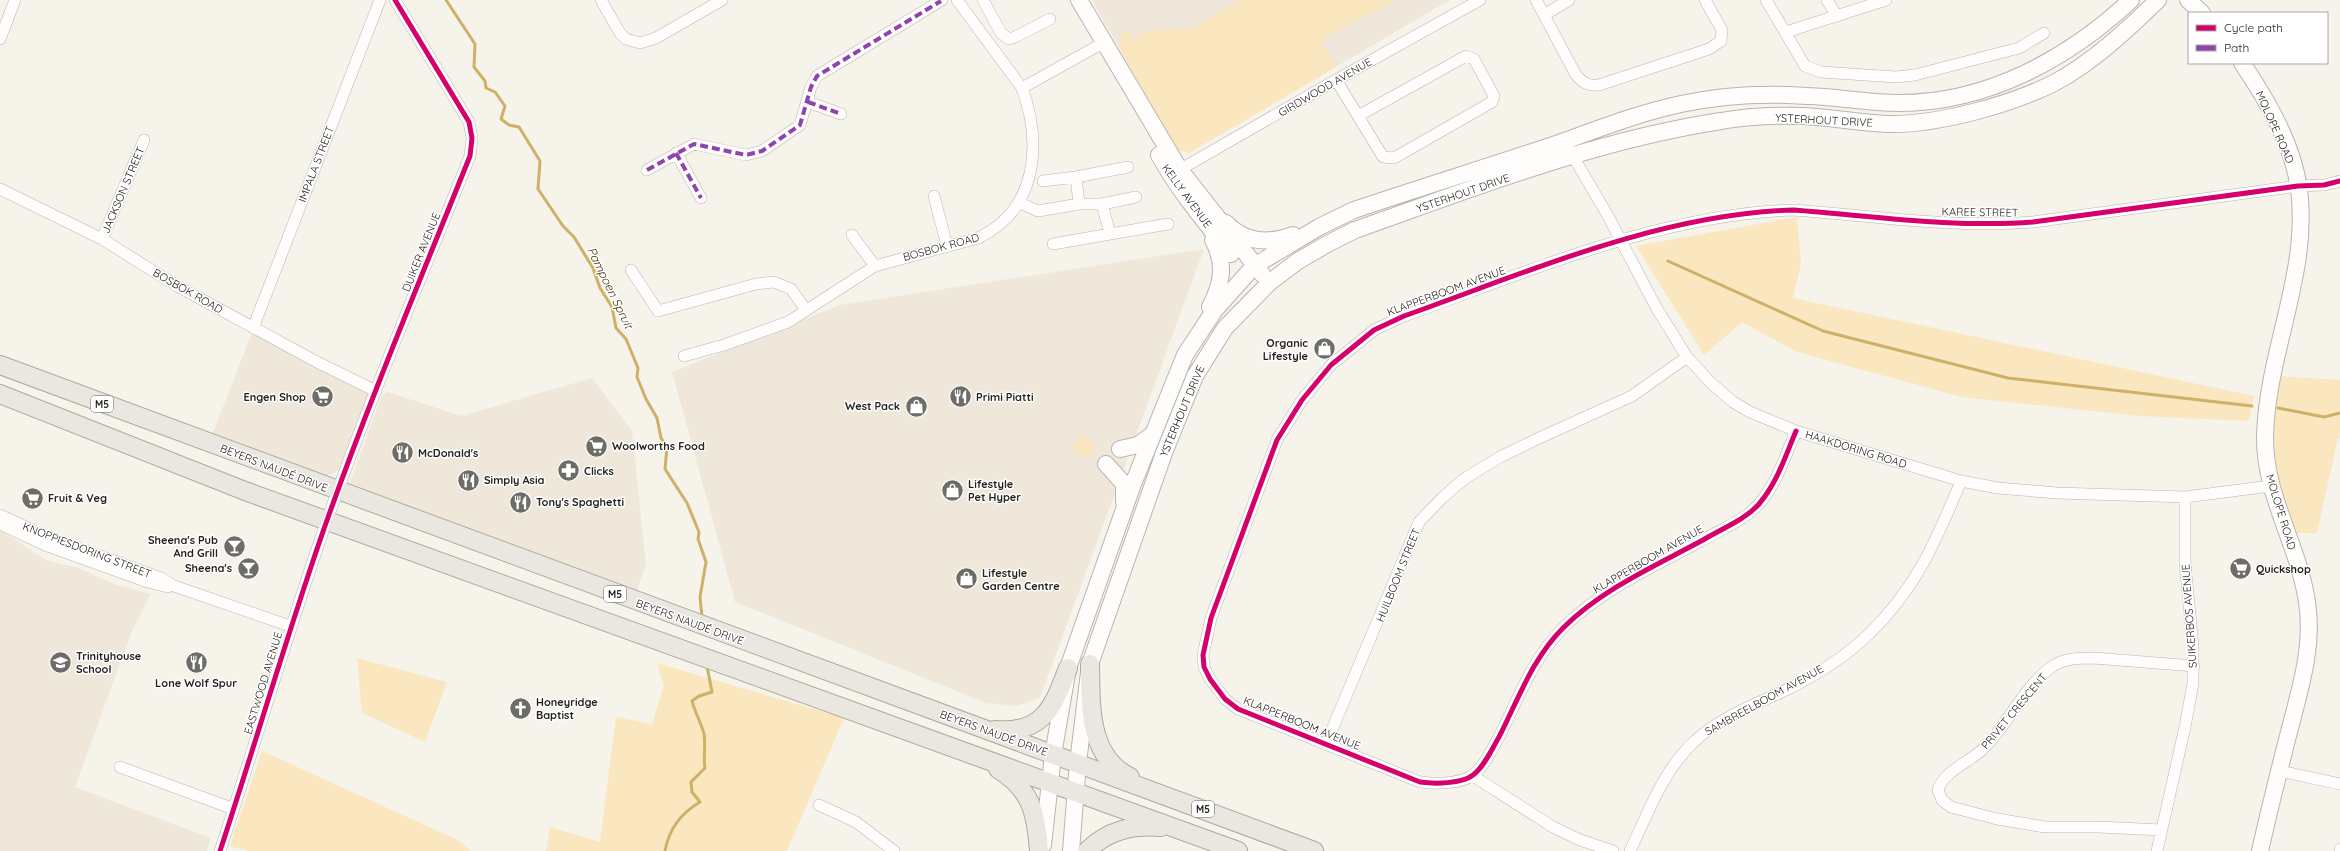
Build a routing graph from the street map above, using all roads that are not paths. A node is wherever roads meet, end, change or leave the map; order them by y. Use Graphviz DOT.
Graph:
graph roads {
  1 [pos="15,0"];
  2 [pos="380,0"];
  3 [pos="395,0"];
  4 [pos="601,0"];
  5 [pos="722,0"];
  6 [pos="942,0"];
  7 [pos="958,0"];
  8 [pos="983,0"];
  9 [pos="1079,0"];
  10 [pos="1480,0"];
  11 [pos="1536,0"];
  12 [pos="1569,0"];
  13 [pos="1704,0"];
  14 [pos="1766,0"];
  15 [pos="1827,0"];
  16 [pos="1886,0"];
  17 [pos="2131,0"];
  18 [pos="2158,0"];
  19 [pos="2188,0"];
  20 [pos="2201,12"];
  21 [pos="1544,15"];
  22 [pos="1837,16"];
  23 [pos="1050,19"];
  24 [pos="1786,32"];
  25 [pos="2044,33"];
  26 [pos="0,39"];
  27 [pos="1103,43"];
  28 [pos="2243,64"];
  29 [pos="1336,80"];
  30 [pos="1022,88"];
  31 [pos="808,102"];
  32 [pos="841,114"];
  33 [pos="1358,116"];
  34 [pos="144,140"];
  35 [pos="1564,141"];
  36 [pos="676,153"];
  37 [pos="1573,156"];
  38 [pos="1128,167"];
  39 [pos="647,170"];
  40 [pos="1175,173"];
  41 [pos="1076,177"];
  42 [pos="1043,181"];
  43 [pos="2340,181"];
  44 [pos="2298,186"];
  45 [pos="0,189"];
  46 [pos="934,196"];
  47 [pos="1136,197"];
  48 [pos="701,198"];
  49 [pos="1196,201"];
  50 [pos="1020,203"];
  51 [pos="1079,204"];
  52 [pos="1102,204"];
  53 [pos="1168,224"];
  54 [pos="1319,227"];
  55 [pos="1110,234"];
  56 [pos="852,235"];
  57 [pos="102,239"];
  58 [pos="1621,239"];
  59 [pos="1053,244"];
  60 [pos="947,246"];
  61 [pos="875,266"];
  62 [pos="631,270"];
  63 [pos="1251,270"];
  64 [pos="1266,286"];
  65 [pos="806,310"];
  66 [pos="253,328"];
  67 [pos="1195,337"];
  68 [pos="684,356"];
  69 [pos="1687,357"];
  70 [pos="0,365"];
  71 [pos="376,391"];
  72 [pos="0,394"];
  73 [pos="1796,431"];
  74 [pos="1153,434"];
  75 [pos="1120,449"];
  76 [pos="1106,464"];
  77 [pos="1961,481"];
  78 [pos="2271,486"];
  79 [pos="338,492"];
  80 [pos="2185,497"];
  81 [pos="1123,514"];
  82 [pos="0,515"];
  83 [pos="327,521"];
  84 [pos="0,524"];
  85 [pos="174,586"];
  86 [pos="290,626"];
  87 [pos="1090,664"];
  88 [pos="2194,666"];
  89 [pos="1068,668"];
  90 [pos="978,728"];
  91 [pos="1326,744"];
  92 [pos="972,754"];
  93 [pos="1054,755"];
  94 [pos="1078,763"];
  95 [pos="120,767"];
  96 [pos="2280,771"];
  97 [pos="1473,776"];
  98 [pos="1050,782"];
  99 [pos="2340,784"];
  100 [pos="1076,792"];
  101 [pos="1175,799"];
  102 [pos="819,804"];
  103 [pos="234,809"];
  104 [pos="1178,828"];
  105 [pos="2161,830"];
  106 [pos="220,851"];
  107 [pos="894,851"];
  108 [pos="1039,851"];
  109 [pos="1043,851"];
  110 [pos="1071,851"];
  111 [pos="1087,851"];
  112 [pos="1238,851"];
  113 [pos="1314,851"];
  114 [pos="1613,851"];
  115 [pos="1630,851"];
  116 [pos="2157,851"];
  117 [pos="2260,851"];
  1 -- 26 [label="street"];
  2 -- 66 [label="street, IMPALA STREET"];
  3 -- 71 [label="street, DUIKER AVENUE"];
  4 -- 5 [label="street"];
  6 -- 31 [label="street"];
  7 -- 30 [label="street, BOSBOK ROAD"];
  8 -- 23 [label="street"];
  9 -- 27 [label="main road, KELLY AVENUE"];
  10 -- 29 [label="street, GIRDWOOD AVENUE"];
  11 -- 21 [label="street"];
  12 -- 21 [label="street"];
  13 -- 21 [label="street"];
  14 -- 24 [label="street"];
  15 -- 22 [label="street"];
  16 -- 22 [label="street"];
  17 -- 35 [label="main road, YSTERHOUT DRIVE"];
  18 -- 37 [label="main road, YSTERHOUT DRIVE"];
  19 -- 20 [label="main road"];
  22 -- 24 [label="street"];
  24 -- 25 [label="street"];
  27 -- 30 [label="street"];
  27 -- 40 [label="main road, KELLY AVENUE"];
  28 -- 44 [label="main road, MOLOPE ROAD"];
  29 -- 33 [label="street"];
  29 -- 40 [label="street, GIRDWOOD AVENUE"];
  30 -- 50 [label="street, BOSBOK ROAD"];
  31 -- 32 [label="street"];
  31 -- 36 [label="street"];
  33 -- 33 [label="street"];
  34 -- 57 [label="street, JACKSON STREET"];
  35 -- 37 [label="street, HAAKDORING ROAD"];
  35 -- 54 [label="main road, YSTERHOUT DRIVE"];
  36 -- 39 [label="street"];
  36 -- 48 [label="street"];
  37 -- 58 [label="street, HAAKDORING ROAD"];
  37 -- 64 [label="main road, YSTERHOUT DRIVE"];
  38 -- 41 [label="street"];
  40 -- 49 [label="main road, KELLY AVENUE"];
  41 -- 42 [label="street"];
  41 -- 51 [label="street"];
  43 -- 44 [label="street, KAREE STREET"];
  44 -- 58 [label="street, KAREE STREET"];
  44 -- 78 [label="main road, MOLOPE ROAD"];
  45 -- 57 [label="street, BOSBOK ROAD"];
  46 -- 60 [label="street"];
  47 -- 52 [label="street"];
  49 -- 54 [label="main road"];
  49 -- 63 [label="main road, KELLY AVENUE"];
  49 -- 67 [label="main road"];
  50 -- 51 [label="street"];
  50 -- 60 [label="street, BOSBOK ROAD"];
  51 -- 52 [label="street"];
  52 -- 55 [label="street"];
  53 -- 55 [label="street"];
  54 -- 63 [label="main road, YSTERHOUT DRIVE"];
  55 -- 59 [label="street"];
  56 -- 61 [label="street"];
  57 -- 66 [label="street, BOSBOK ROAD"];
  58 -- 69 [label="street, HAAKDORING ROAD"];
  58 -- 91 [label="street, KLAPPERBOOM AVENUE"];
  60 -- 61 [label="street, BOSBOK ROAD"];
  61 -- 65 [label="street, BOSBOK ROAD"];
  62 -- 65 [label="street"];
  63 -- 64 [label="main road, KELLY AVENUE"];
  63 -- 67 [label="main road, YSTERHOUT DRIVE"];
  64 -- 87 [label="main road, YSTERHOUT DRIVE"];
  65 -- 68 [label="street, BOSBOK ROAD"];
  66 -- 71 [label="street, BOSBOK ROAD"];
  67 -- 74 [label="main road, YSTERHOUT DRIVE"];
  69 -- 73 [label="street, HAAKDORING ROAD"];
  69 -- 91 [label="street, HUILBOOM STREET"];
  70 -- 79 [label="main road, BEYERS NAUDÉ DRIVE / M5"];
  71 -- 79 [label="street, DUIKER AVENUE"];
  72 -- 83 [label="main road, M5"];
  73 -- 77 [label="street, HAAKDORING ROAD"];
  73 -- 97 [label="street, KLAPPERBOOM AVENUE"];
  74 -- 75 [label="main road"];
  74 -- 81 [label="main road, YSTERHOUT DRIVE"];
  76 -- 81 [label="main road"];
  77 -- 80 [label="street, HAAKDORING ROAD"];
  77 -- 115 [label="street, SAMBREELBOOM AVENUE"];
  78 -- 80 [label="street, HAAKDORING ROAD"];
  78 -- 96 [label="main road, MOLOPE ROAD"];
  79 -- 83 [label="street, DUIKER AVENUE"];
  79 -- 90 [label="main road, BEYERS NAUDÉ DRIVE / M5"];
  80 -- 88 [label="street, SUIKERBOS AVENUE"];
  81 -- 89 [label="main road, YSTERHOUT DRIVE"];
  82 -- 85 [label="street, KNOPPIESDORING STREET"];
  83 -- 86 [label="street, EASTWOOD AVENUE"];
  83 -- 92 [label="main road, M5"];
  84 -- 85 [label="street, KNOPPIESDORING STREET"];
  85 -- 86 [label="street, KNOPPIESDORING STREET"];
  86 -- 103 [label="street, EASTWOOD AVENUE"];
  87 -- 94 [label="main road, YSTERHOUT DRIVE"];
  87 -- 101 [label="main road"];
  88 -- 105 [label="street, SUIKERBOS AVENUE"];
  88 -- 105 [label="street, PRIVET CRESCENT"];
  89 -- 90 [label="main road"];
  89 -- 93 [label="main road, YSTERHOUT DRIVE"];
  90 -- 93 [label="main road, BEYERS NAUDÉ DRIVE / M5"];
  91 -- 97 [label="street, KLAPPERBOOM AVENUE"];
  92 -- 98 [label="main road, M5"];
  92 -- 108 [label="main road"];
  93 -- 94 [label="main road, BEYERS NAUDÉ DRIVE / M5"];
  93 -- 98 [label="main road, YSTERHOUT DRIVE"];
  94 -- 100 [label="main road, YSTERHOUT DRIVE"];
  94 -- 101 [label="main road, BEYERS NAUDÉ DRIVE / M5"];
  95 -- 103 [label="street"];
  96 -- 99 [label="street"];
  96 -- 117 [label="main road, MOLOPE ROAD"];
  97 -- 114 [label="street"];
  98 -- 100 [label="main road, M5"];
  98 -- 109 [label="main road, YSTERHOUT DRIVE"];
  100 -- 104 [label="main road, M5"];
  100 -- 110 [label="main road, YSTERHOUT DRIVE"];
  101 -- 113 [label="main road, BEYERS NAUDÉ DRIVE / M5"];
  102 -- 107 [label="street"];
  103 -- 106 [label="street, EASTWOOD AVENUE"];
  104 -- 111 [label="main road"];
  104 -- 112 [label="main road, M5"];
  105 -- 116 [label="street, SUIKERBOS AVENUE"];
}
